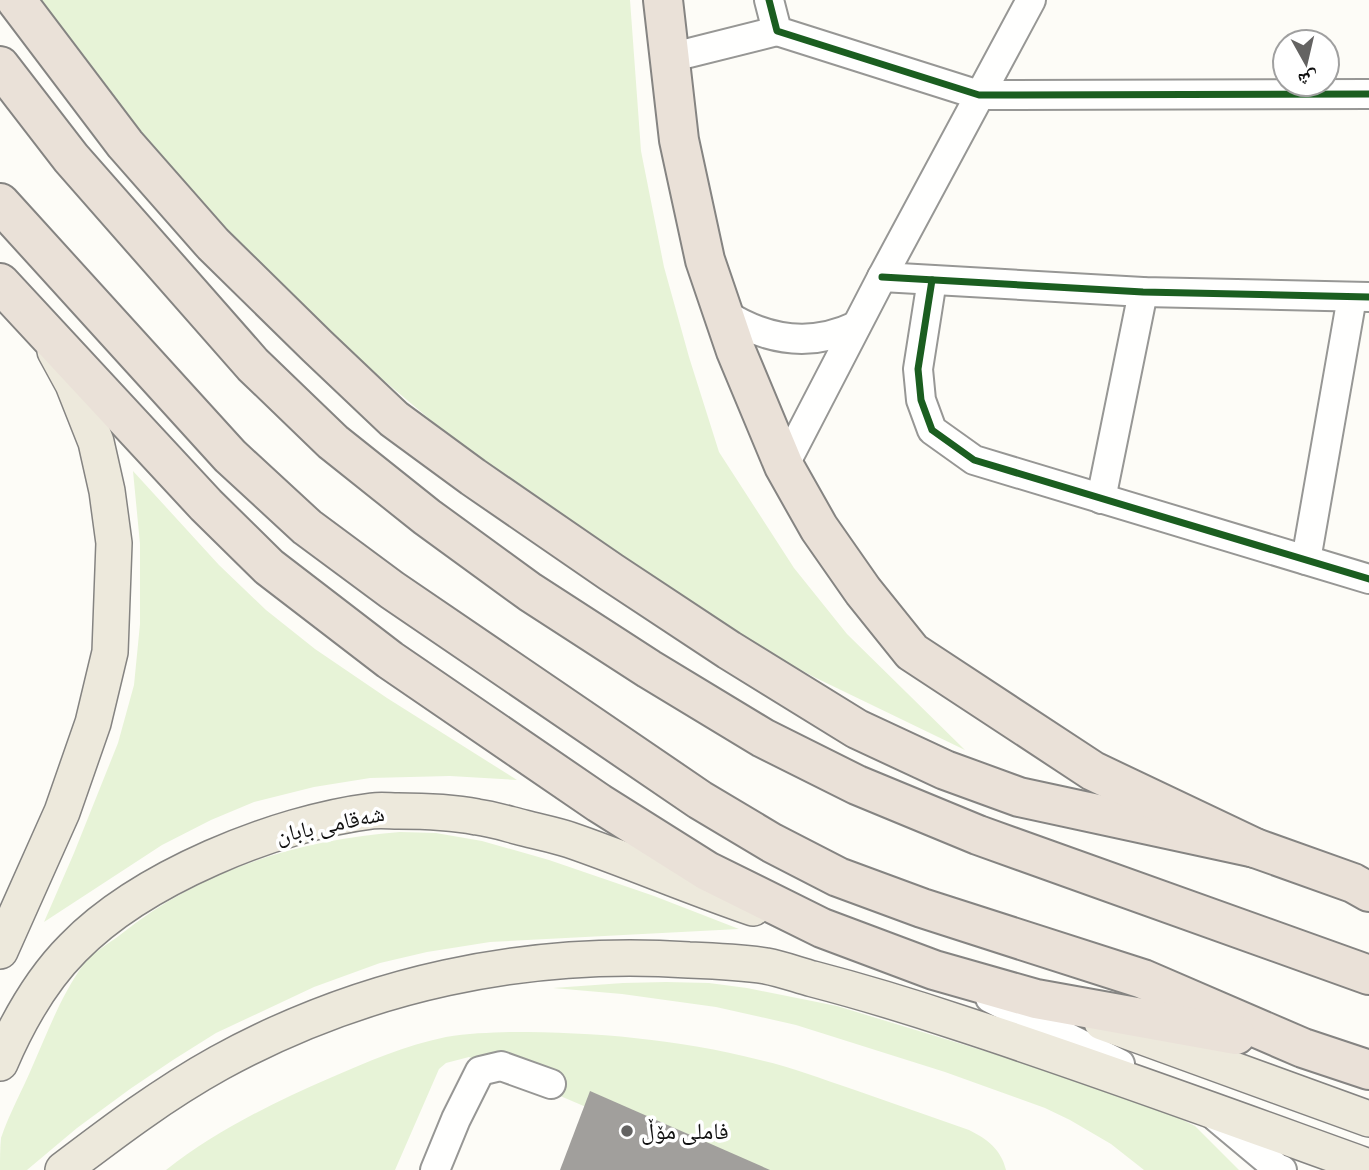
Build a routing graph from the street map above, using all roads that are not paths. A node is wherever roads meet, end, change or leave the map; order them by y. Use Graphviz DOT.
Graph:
graph roads {
  1 [pos="16,0"];
  2 [pos="663,0"];
  3 [pos="769,0"];
  4 [pos="1031,0"];
  5 [pos="777,31"];
  6 [pos="669,58"];
  7 [pos="0,66"];
  8 [pos="1369,94"];
  9 [pos="979,95"];
  10 [pos="0,203"];
  11 [pos="882,277"];
  12 [pos="932,280"];
  13 [pos="0,283"];
  14 [pos="1143,292"];
  15 [pos="1361,297"];
  16 [pos="723,313"];
  17 [pos="856,326"];
  18 [pos="43,330"];
  19 [pos="784,466"];
  20 [pos="1101,499"];
  21 [pos="1306,560"];
  22 [pos="1369,579"];
  23 [pos="1255,848"];
  24 [pos="1364,887"];
  25 [pos="822,928"];
  26 [pos="0,951"];
  27 [pos="934,970"];
  28 [pos="1369,975"];
  29 [pos="1036,999"];
  30 [pos="1304,1048"];
  31 [pos="0,1063"];
  32 [pos="1369,1070"];
  33 [pos="551,1084"];
  34 [pos="1205,1108"];
  35 [pos="1369,1119"];
  36 [pos="1369,1167"];
  37 [pos="64,1170"];
  38 [pos="435,1170"];
  39 [pos="1282,1170"];
  1 -- 23 [label="highway"];
  2 -- 6 [label="highway"];
  3 -- 5 [label="street"];
  4 -- 9 [label="street"];
  5 -- 6 [label="street"];
  5 -- 9 [label="street"];
  6 -- 16 [label="highway"];
  7 -- 28 [label="highway"];
  8 -- 9 [label="street"];
  9 -- 11 [label="street"];
  10 -- 30 [label="highway"];
  11 -- 12 [label="street"];
  11 -- 17 [label="street"];
  12 -- 14 [label="street"];
  12 -- 20 [label="street"];
  13 -- 18 [label="highway"];
  14 -- 15 [label="street"];
  14 -- 20 [label="street"];
  15 -- 21 [label="street"];
  16 -- 17 [label="street"];
  16 -- 19 [label="highway"];
  17 -- 19 [label="street"];
  18 -- 25 [label="highway"];
  18 -- 26 [label="main road"];
  19 -- 23 [label="highway"];
  20 -- 21 [label="street"];
  21 -- 22 [label="street"];
  23 -- 24 [label="highway"];
  25 -- 27 [label="highway"];
  25 -- 31 [label="main road, شەقامی بابان"];
  27 -- 29 [label="highway"];
  27 -- 34 [label="street"];
  29 -- 30 [label="highway"];
  29 -- 35 [label="main road"];
  30 -- 32 [label="highway"];
  33 -- 38 [label="street"];
  34 -- 36 [label="main road"];
  34 -- 37 [label="main road"];
  34 -- 39 [label="street"];
}
